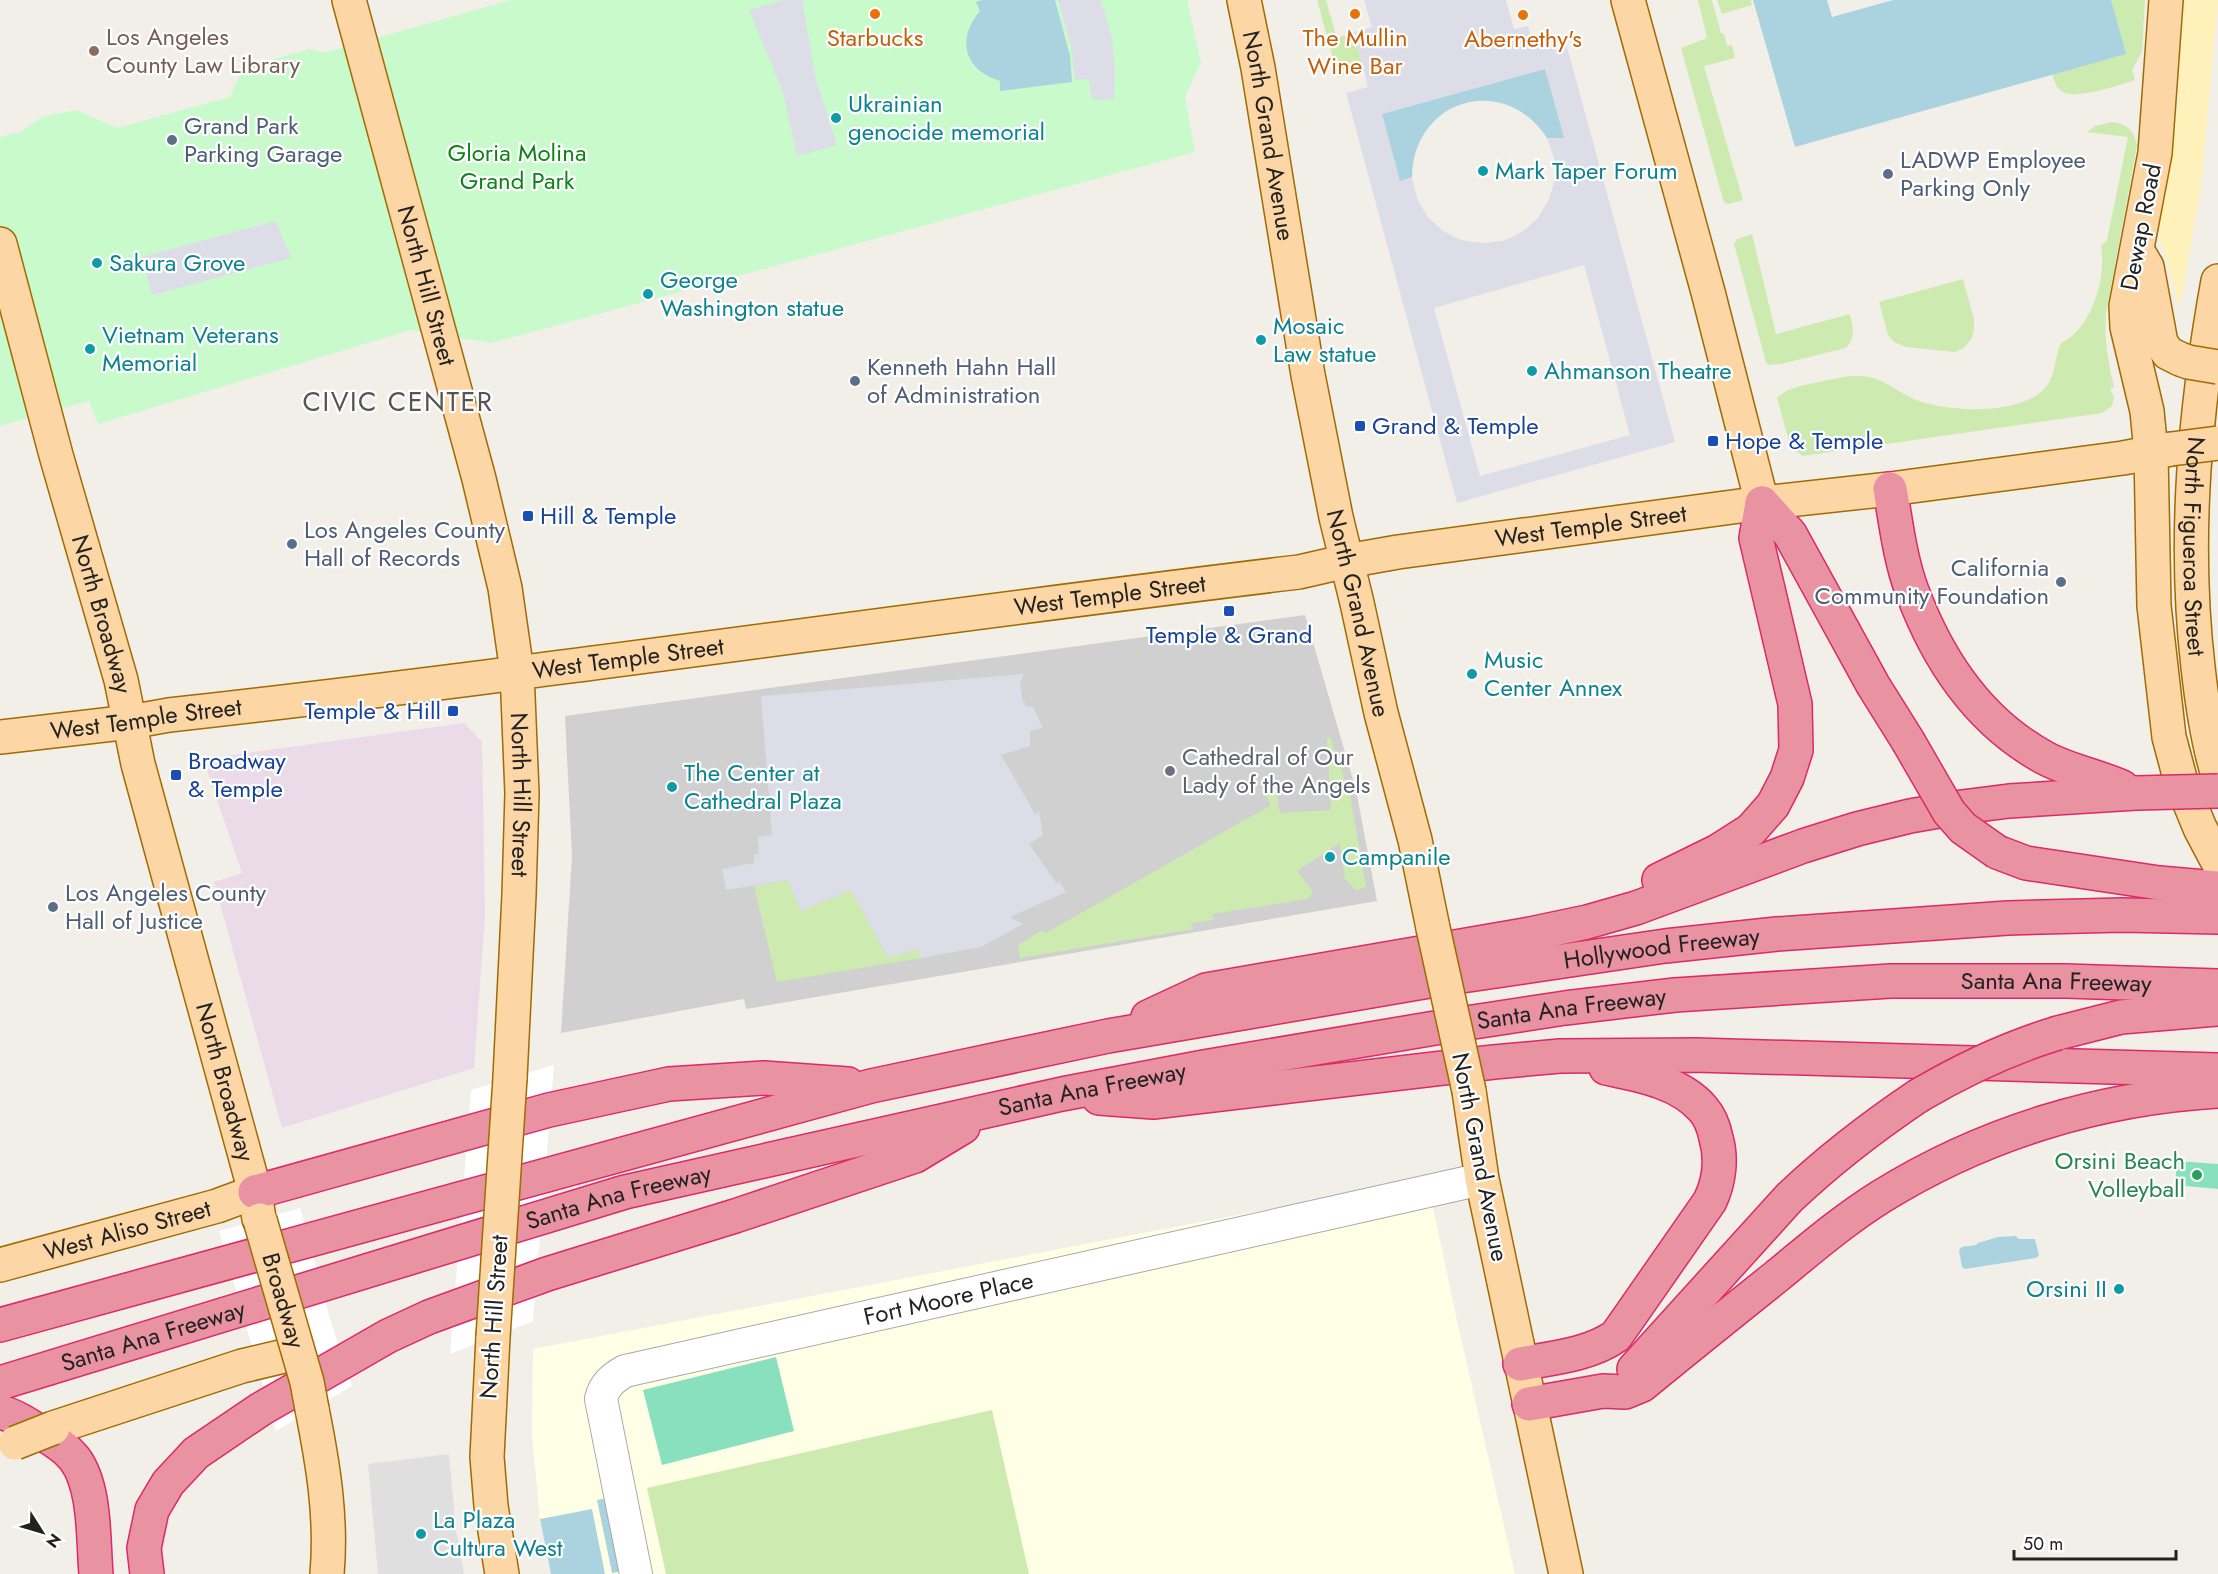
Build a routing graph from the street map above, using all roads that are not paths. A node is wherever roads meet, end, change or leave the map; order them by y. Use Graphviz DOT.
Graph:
graph roads {
  1 [pos="349,0"];
  2 [pos="1244,0"];
  3 [pos="1628,0"];
  4 [pos="2166,0"];
  5 [pos="0,244"];
  6 [pos="2136,249"];
  7 [pos="2218,281"];
  8 [pos="2218,367"];
  9 [pos="2218,443"];
  10 [pos="2161,451"];
  11 [pos="1890,489"];
  12 [pos="1762,503"];
  13 [pos="1347,561"];
  14 [pos="517,672"];
  15 [pos="130,722"];
  16 [pos="0,737"];
  17 [pos="2218,775"];
  18 [pos="2115,789"];
  19 [pos="2218,791"];
  20 [pos="2218,862"];
  21 [pos="2218,888"];
  22 [pos="2218,917"];
  23 [pos="1530,934"];
  24 [pos="2218,986"];
  25 [pos="2163,998"];
  26 [pos="2218,1009"];
  27 [pos="1108,1036"];
  28 [pos="1494,1062"];
  29 [pos="2218,1070"];
  30 [pos="871,1086"];
  31 [pos="2218,1091"];
  32 [pos="1062,1094"];
  33 [pos="988,1112"];
  34 [pos="1482,1179"];
  35 [pos="257,1206"];
  36 [pos="0,1265"];
  37 [pos="0,1325"];
  38 [pos="297,1353"];
  39 [pos="1520,1364"];
  40 [pos="0,1383"];
  41 [pos="1603,1391"];
  42 [pos="1529,1404"];
  43 [pos="0,1412"];
  44 [pos="8,1445"];
  45 [pos="96,1574"];
  46 [pos="147,1574"];
  47 [pos="327,1574"];
  48 [pos="502,1574"];
  49 [pos="636,1574"];
  50 [pos="1566,1574"];
  1 -- 14 [label="main road, North Hill Street"];
  2 -- 13 [label="main road, North Grand Avenue"];
  3 -- 12 [label="main road"];
  4 -- 6 [label="main road, Dewap Road"];
  5 -- 15 [label="main road, North Broadway"];
  6 -- 8 [label="main road, bridge"];
  6 -- 10 [label="main road, Dewap Road"];
  7 -- 17 [label="main road, North Figueroa Street"];
  9 -- 10 [label="main road, West Temple Street, bridge"];
  10 -- 11 [label="main road, West Temple Street"];
  10 -- 20 [label="main road, Dewap Road"];
  11 -- 12 [label="main road, West Temple Street"];
  11 -- 18 [label="highway"];
  12 -- 13 [label="main road, West Temple Street"];
  12 -- 21 [label="highway, bridge"];
  12 -- 23 [label="highway"];
  13 -- 14 [label="main road, West Temple Street"];
  13 -- 34 [label="main road, North Grand Avenue, bridge"];
  14 -- 15 [label="main road, West Temple Street"];
  14 -- 48 [label="main road, North Hill Street, bridge"];
  15 -- 16 [label="main road, West Temple Street"];
  15 -- 35 [label="main road, North Broadway"];
  18 -- 19 [label="highway, bridge"];
  18 -- 23 [label="highway"];
  22 -- 27 [label="highway, Hollywood Freeway"];
  23 -- 27 [label="highway"];
  24 -- 25 [label="highway, Santa Ana Freeway"];
  25 -- 26 [label="highway"];
  25 -- 32 [label="highway, Santa Ana Freeway"];
  25 -- 41 [label="highway, bridge"];
  27 -- 30 [label="highway, Santa Ana Freeway"];
  28 -- 29 [label="highway"];
  28 -- 32 [label="highway"];
  28 -- 39 [label="highway"];
  30 -- 35 [label="highway"];
  30 -- 37 [label="highway, Santa Ana Freeway"];
  31 -- 41 [label="highway"];
  32 -- 33 [label="highway, Santa Ana Freeway"];
  33 -- 40 [label="highway, Santa Ana Freeway"];
  33 -- 46 [label="highway"];
  34 -- 39 [label="main road, North Grand Avenue"];
  34 -- 49 [label="street, Fort Moore Place"];
  35 -- 36 [label="main road, West Aliso Street"];
  35 -- 38 [label="main road, Broadway, bridge"];
  38 -- 44 [label="main road, bridge"];
  38 -- 47 [label="main road, Broadway, bridge"];
  39 -- 42 [label="main road, North Grand Avenue"];
  41 -- 42 [label="highway"];
  42 -- 50 [label="main road, North Grand Avenue"];
  43 -- 45 [label="highway"];
}
